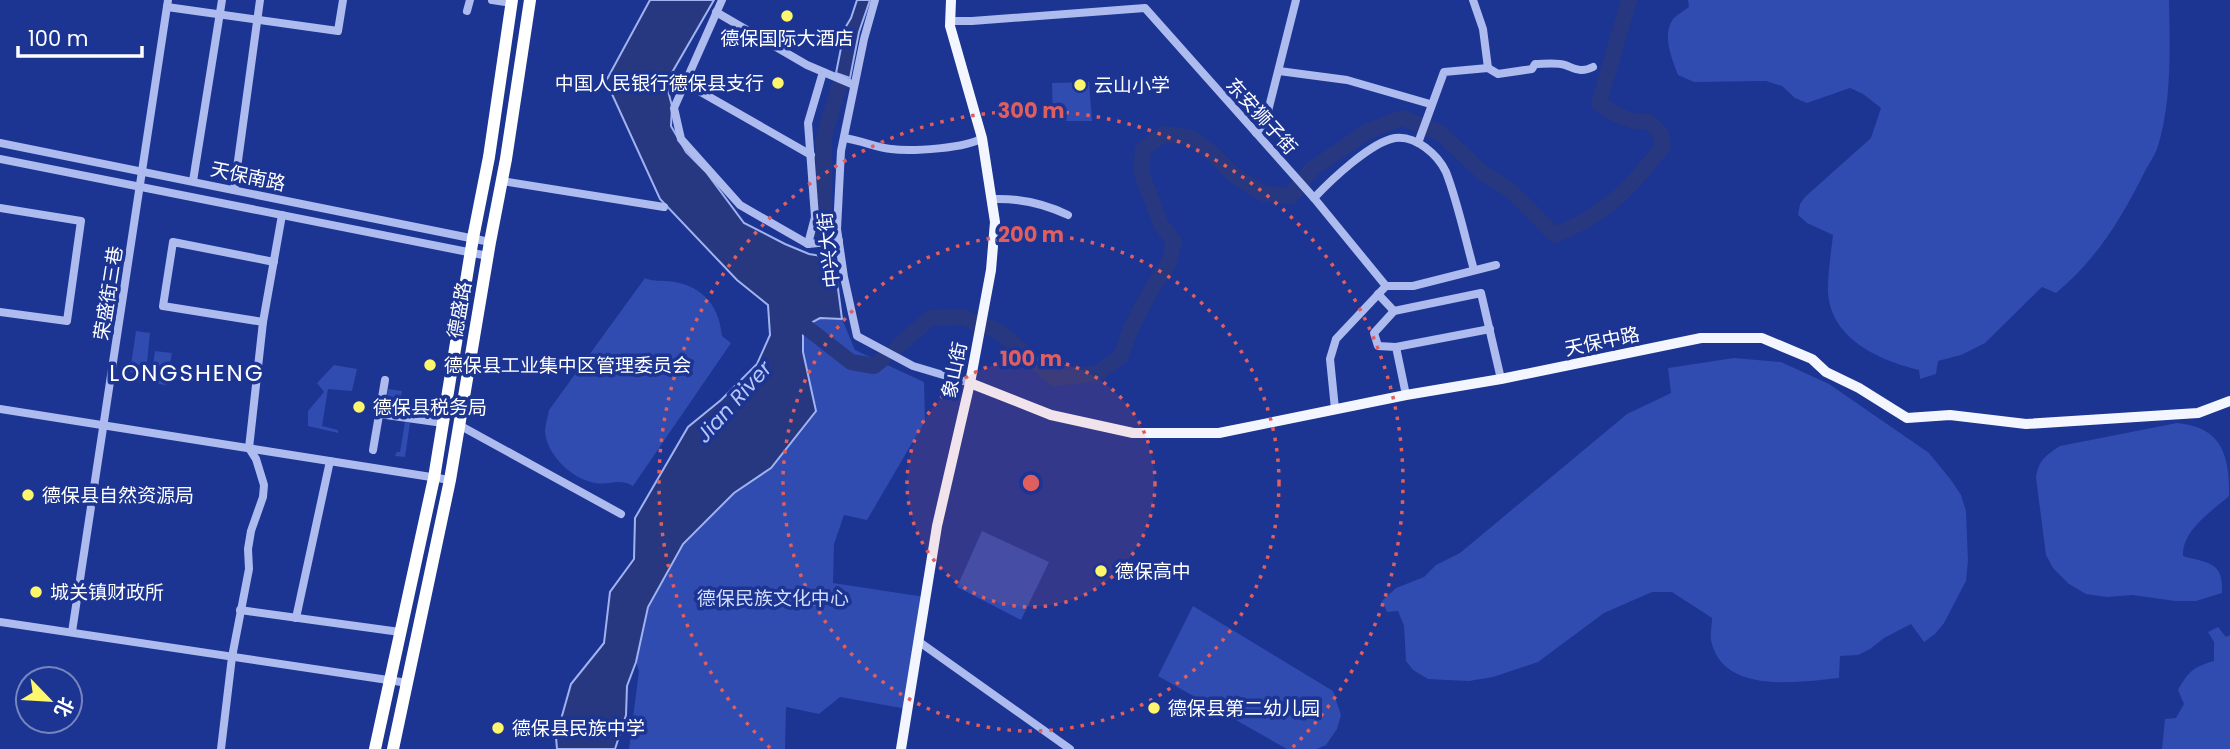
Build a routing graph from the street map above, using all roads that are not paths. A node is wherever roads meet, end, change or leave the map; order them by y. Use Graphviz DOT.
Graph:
graph roads {
  1 [pos="222,0"];
  2 [pos="260,0"];
  3 [pos="343,0"];
  4 [pos="470,0"];
  5 [pos="492,0"];
  6 [pos="530,0"];
  7 [pos="722,0"];
  8 [pos="875,0"];
  9 [pos="951,0"];
  10 [pos="1296,0"];
  11 [pos="1473,0"];
  12 [pos="512,1"];
  13 [pos="168,4"];
  14 [pos="467,11"];
  15 [pos="716,12"];
  16 [pos="220,15"];
  17 [pos="257,20"];
  18 [pos="950,21"];
  19 [pos="1593,67"];
  20 [pos="1488,68"];
  21 [pos="1279,71"];
  22 [pos="823,72"];
  23 [pos="685,83"];
  24 [pos="855,85"];
  25 [pos="1430,104"];
  26 [pos="1256,133"];
  27 [pos="844,138"];
  28 [pos="982,138"];
  29 [pos="0,143"];
  30 [pos="1418,143"];
  31 [pos="811,155"];
  32 [pos="0,159"];
  33 [pos="142,171"];
  34 [pos="193,181"];
  35 [pos="502,181"];
  36 [pos="140,186"];
  37 [pos="234,190"];
  38 [pos="1314,198"];
  39 [pos="992,199"];
  40 [pos="664,207"];
  41 [pos="0,208"];
  42 [pos="282,215"];
  43 [pos="1068,215"];
  44 [pos="473,238"];
  45 [pos="839,241"];
  46 [pos="490,242"];
  47 [pos="808,244"];
  48 [pos="471,253"];
  49 [pos="488,256"];
  50 [pos="274,262"];
  51 [pos="1496,265"];
  52 [pos="1474,270"];
  53 [pos="1386,286"];
  54 [pos="1378,293"];
  55 [pos="1394,311"];
  56 [pos="0,312"];
  57 [pos="263,322"];
  58 [pos="1490,329"];
  59 [pos="1396,347"];
  60 [pos="1501,379"];
  61 [pos="385,380"];
  62 [pos="970,383"];
  63 [pos="1406,395"];
  64 [pos="2230,401"];
  65 [pos="0,409"];
  66 [pos="1335,409"];
  67 [pos="379,414"];
  68 [pos="103,424"];
  69 [pos="443,424"];
  70 [pos="459,425"];
  71 [pos="249,448"];
  72 [pos="373,450"];
  73 [pos="330,461"];
  74 [pos="434,478"];
  75 [pos="450,481"];
  76 [pos="621,514"];
  77 [pos="240,610"];
  78 [pos="296,618"];
  79 [pos="0,622"];
  80 [pos="72,632"];
  81 [pos="400,632"];
  82 [pos="918,641"];
  83 [pos="232,657"];
  84 [pos="389,680"];
  85 [pos="408,683"];
  86 [pos="221,749"];
  87 [pos="375,749"];
  88 [pos="393,749"];
  89 [pos="901,749"];
  90 [pos="1070,749"];
  1 -- 16 [label="street"];
  2 -- 17 [label="street"];
  3 -- 17 [label="street"];
  4 -- 14 [label="street"];
  5 -- 12 [label="street"];
  6 -- 35 [label="highway, 德盛路"];
  7 -- 15 [label="street"];
  8 -- 24 [label="street, 中兴大街"];
  9 -- 18 [label="main road, 象山街"];
  10 -- 21 [label="street"];
  11 -- 20 [label="street"];
  12 -- 44 [label="highway"];
  13 -- 16 [label="street"];
  13 -- 33 [label="street, 荣盛街三巷"];
  15 -- 22 [label="street"];
  15 -- 23 [label="street"];
  16 -- 17 [label="street"];
  16 -- 34 [label="street"];
  17 -- 37 [label="street"];
  18 -- 26 [label="street, 东安狮子街"];
  18 -- 28 [label="main road, 象山街"];
  19 -- 20 [label="street"];
  20 -- 25 [label="street"];
  21 -- 25 [label="street"];
  21 -- 26 [label="street"];
  22 -- 24 [label="street"];
  22 -- 31 [label="street"];
  23 -- 31 [label="street"];
  23 -- 47 [label="street"];
  24 -- 27 [label="street, 中兴大街"];
  25 -- 30 [label="street"];
  26 -- 38 [label="street, 东安狮子街"];
  27 -- 28 [label="street"];
  27 -- 45 [label="street, 中兴大街"];
  28 -- 39 [label="main road, 象山街"];
  29 -- 33 [label="street, 天保南路"];
  30 -- 38 [label="street"];
  30 -- 52 [label="street"];
  31 -- 47 [label="street"];
  32 -- 36 [label="street, 天保南路"];
  33 -- 34 [label="street, 天保南路"];
  33 -- 36 [label="street, 荣盛街三巷"];
  34 -- 37 [label="street, 天保南路"];
  35 -- 40 [label="street"];
  35 -- 46 [label="highway, 德盛路"];
  36 -- 42 [label="street, 天保南路"];
  36 -- 68 [label="street, 荣盛街三巷"];
  37 -- 44 [label="street, 天保南路"];
  38 -- 53 [label="street, 东安狮子街"];
  39 -- 43 [label="street"];
  39 -- 62 [label="main road, 象山街"];
  41 -- 56 [label="street"];
  42 -- 48 [label="street, 天保南路"];
  42 -- 50 [label="street"];
  44 -- 46 [label="street, 天保南路"];
  44 -- 48 [label="highway"];
  45 -- 47 [label="street"];
  45 -- 62 [label="street, 中兴大街"];
  46 -- 49 [label="highway, 德盛路"];
  48 -- 49 [label="street, 天保南路"];
  48 -- 69 [label="highway"];
  49 -- 70 [label="highway, 德盛路"];
  50 -- 57 [label="street"];
  50 -- 57 [label="street"];
  51 -- 52 [label="street"];
  52 -- 53 [label="street"];
  53 -- 54 [label="street"];
  54 -- 55 [label="street"];
  54 -- 66 [label="street"];
  55 -- 58 [label="street"];
  55 -- 59 [label="street"];
  57 -- 71 [label="street"];
  58 -- 59 [label="street"];
  58 -- 60 [label="street"];
  59 -- 63 [label="street"];
  60 -- 63 [label="main road, 天保中路"];
  60 -- 64 [label="main road, 天保中路"];
  61 -- 67 [label="street"];
  62 -- 66 [label="main road, 天保中路"];
  62 -- 82 [label="main road, 象山街"];
  63 -- 66 [label="main road, 天保中路"];
  65 -- 68 [label="street"];
  67 -- 69 [label="street"];
  67 -- 72 [label="street"];
  68 -- 71 [label="street"];
  68 -- 80 [label="street, 荣盛街三巷"];
  69 -- 74 [label="highway"];
  70 -- 75 [label="highway, 德盛路"];
  70 -- 76 [label="street"];
  71 -- 73 [label="street"];
  71 -- 77 [label="street"];
  73 -- 74 [label="street"];
  73 -- 78 [label="street"];
  74 -- 75 [label="street"];
  74 -- 81 [label="highway"];
  75 -- 85 [label="highway, 德盛路"];
  77 -- 78 [label="street"];
  77 -- 83 [label="street"];
  78 -- 81 [label="street"];
  79 -- 80 [label="street"];
  80 -- 83 [label="street"];
  81 -- 84 [label="highway"];
  82 -- 89 [label="main road, 象山街"];
  82 -- 90 [label="street"];
  83 -- 84 [label="street"];
  83 -- 86 [label="street"];
  84 -- 85 [label="street"];
  84 -- 87 [label="highway"];
  85 -- 88 [label="highway, 德盛路"];
}
